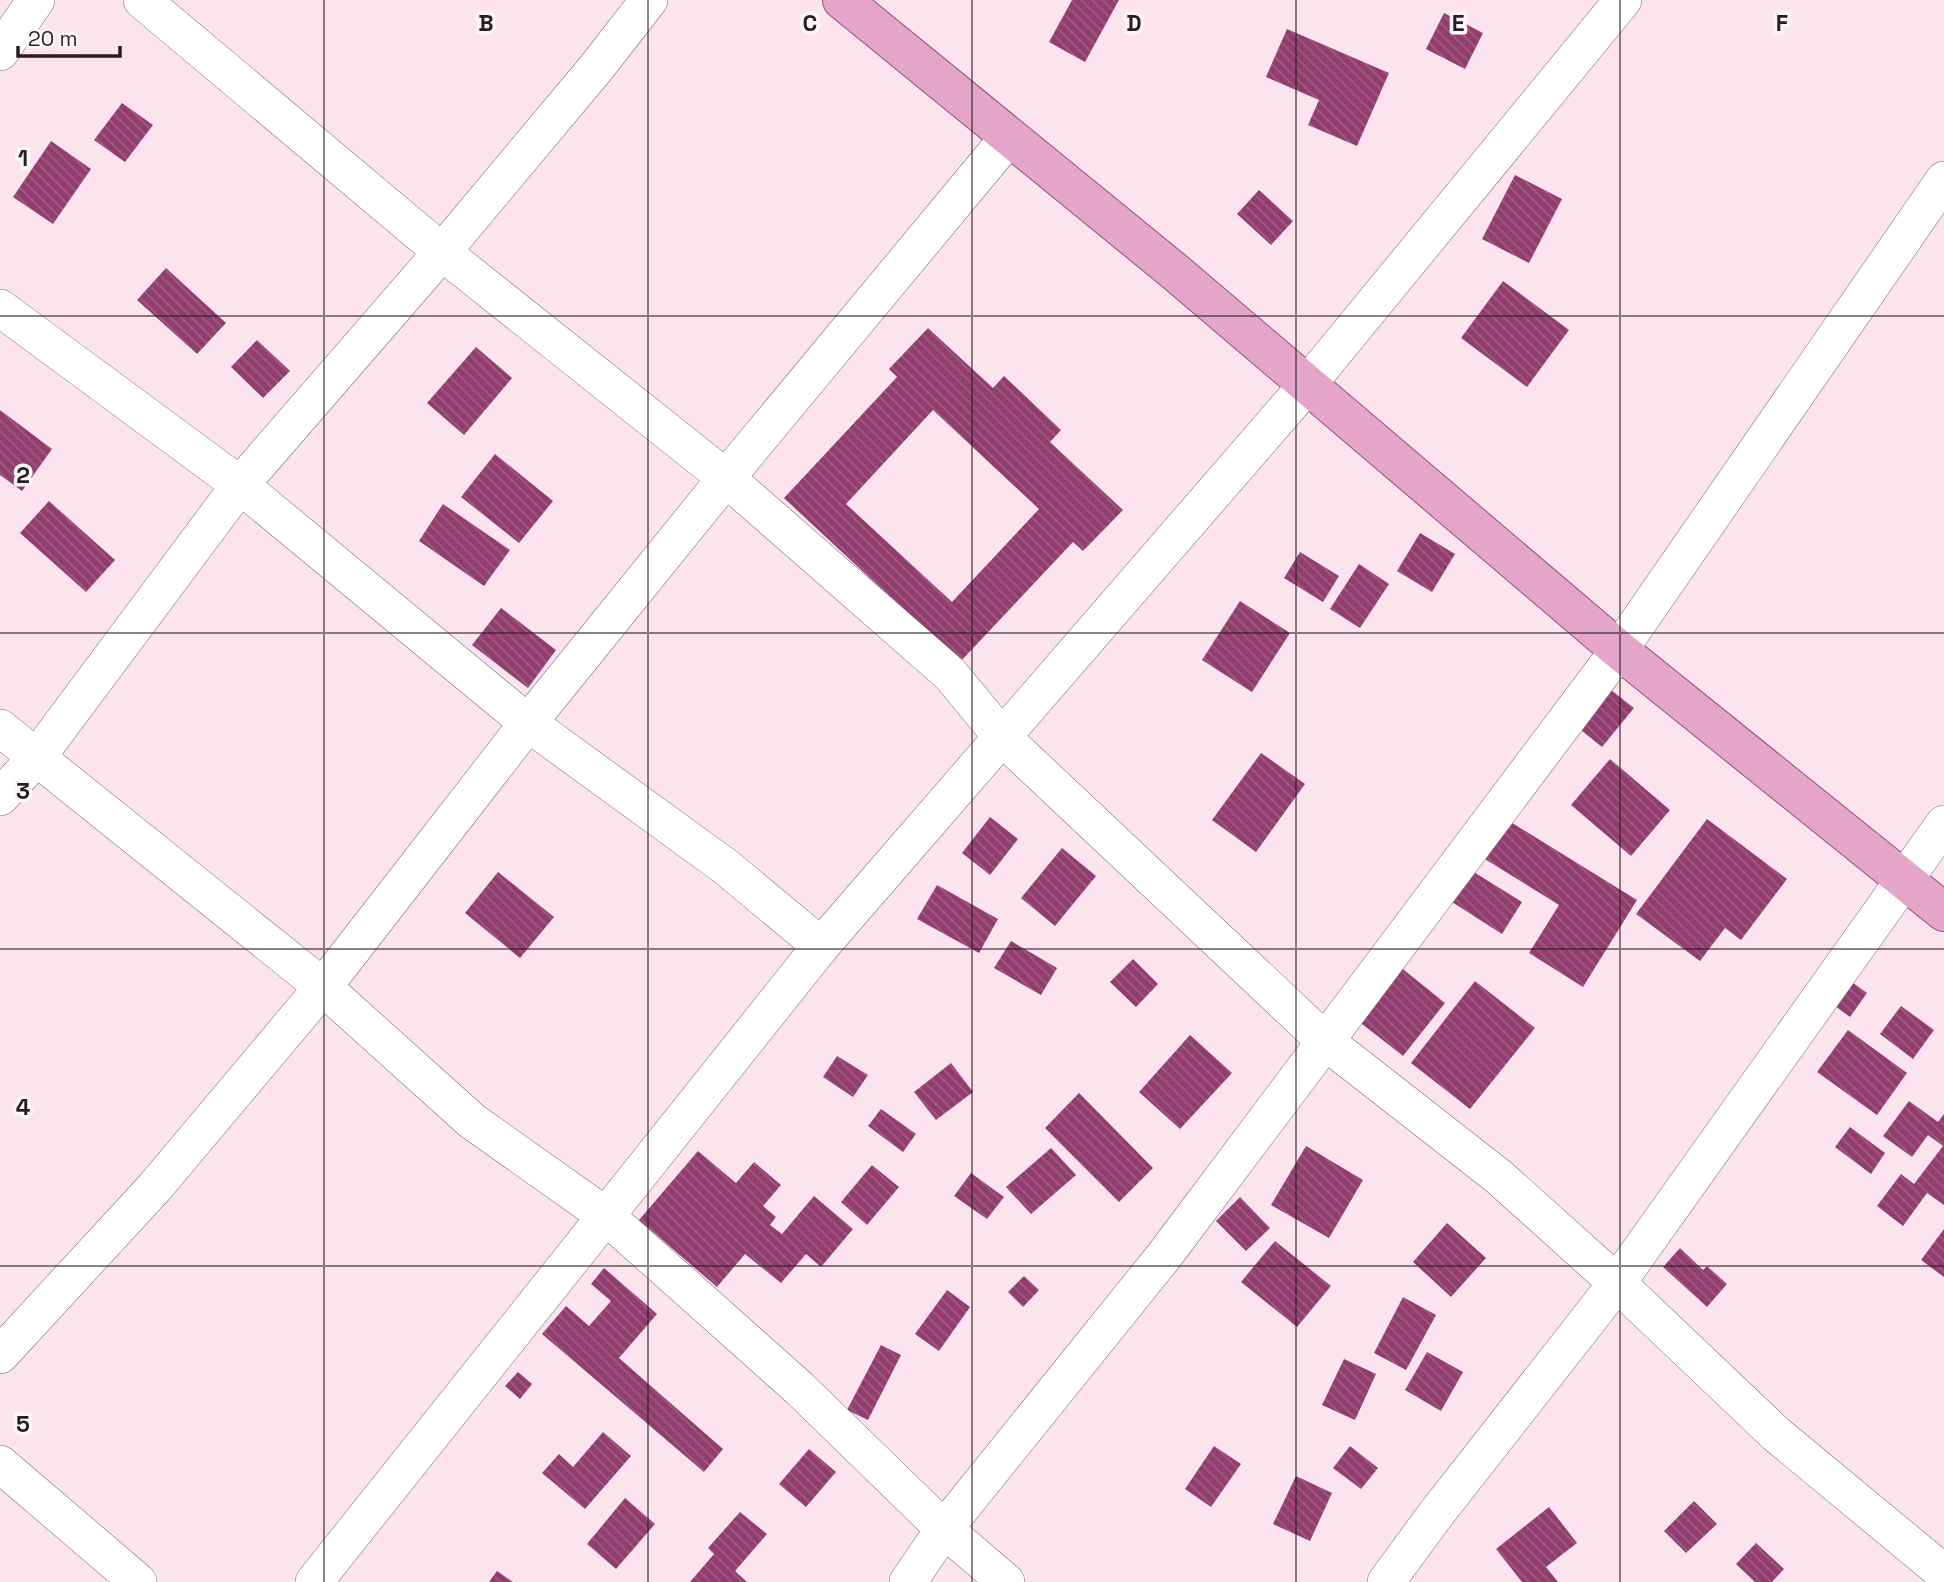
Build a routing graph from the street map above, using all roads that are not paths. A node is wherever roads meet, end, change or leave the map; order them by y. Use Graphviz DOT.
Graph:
graph roads {
  1 [pos="36,0"];
  2 [pos="142,0"];
  3 [pos="649,0"];
  4 [pos="842,0"];
  5 [pos="1623,0"];
  6 [pos="0,52"];
  7 [pos="1009,137"];
  8 [pos="1944,180"];
  9 [pos="442,252"];
  10 [pos="0,308"];
  11 [pos="1307,385"];
  12 [pos="726,478"];
  13 [pos="240,485"];
  14 [pos="1619,650"];
  15 [pos="528,723"];
  16 [pos="0,729"];
  17 [pos="1002,737"];
  18 [pos="37,757"];
  19 [pos="0,797"];
  20 [pos="1944,824"];
  21 [pos="1903,878"];
  22 [pos="1944,912"];
  23 [pos="821,946"];
  24 [pos="323,987"];
  25 [pos="1325,1041"];
  26 [pos="606,1216"];
  27 [pos="1617,1283"];
  28 [pos="0,1355"];
  29 [pos="0,1464"];
  30 [pos="944,1529"];
  31 [pos="1944,1573"];
  32 [pos="138,1582"];
  33 [pos="314,1582"];
  34 [pos="908,1582"];
  35 [pos="1006,1582"];
  36 [pos="1386,1582"];
  1 -- 6 [label="street"];
  2 -- 9 [label="street"];
  3 -- 9 [label="street"];
  4 -- 7 [label="main road"];
  5 -- 11 [label="street"];
  7 -- 11 [label="main road"];
  7 -- 12 [label="street"];
  8 -- 14 [label="street"];
  9 -- 12 [label="street"];
  9 -- 13 [label="street"];
  10 -- 13 [label="street"];
  11 -- 14 [label="main road"];
  11 -- 17 [label="street"];
  12 -- 15 [label="street"];
  12 -- 17 [label="street"];
  13 -- 15 [label="street"];
  13 -- 18 [label="street"];
  14 -- 21 [label="main road"];
  14 -- 25 [label="street"];
  15 -- 23 [label="street"];
  15 -- 24 [label="street"];
  16 -- 18 [label="street"];
  17 -- 23 [label="street"];
  17 -- 25 [label="street"];
  18 -- 19 [label="street"];
  18 -- 24 [label="street"];
  20 -- 21 [label="street"];
  21 -- 22 [label="main road"];
  21 -- 27 [label="street"];
  23 -- 26 [label="street"];
  24 -- 26 [label="street"];
  24 -- 28 [label="street"];
  25 -- 27 [label="street"];
  25 -- 30 [label="street"];
  26 -- 30 [label="street"];
  26 -- 33 [label="street"];
  27 -- 31 [label="street"];
  27 -- 36 [label="street"];
  29 -- 32 [label="street"];
  30 -- 34 [label="street"];
  30 -- 35 [label="street"];
}
